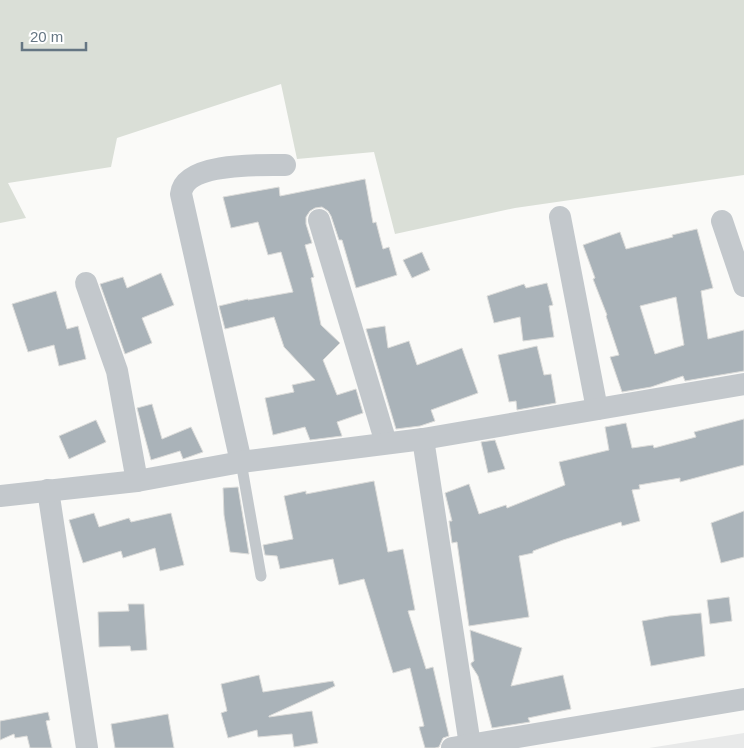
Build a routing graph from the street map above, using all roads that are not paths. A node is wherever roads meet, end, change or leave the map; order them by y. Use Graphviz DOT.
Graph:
graph roads {
  1 [pos="285,165"];
  2 [pos="560,217"];
  3 [pos="319,220"];
  4 [pos="722,221"];
  5 [pos="86,283"];
  6 [pos="744,286"];
  7 [pos="744,384"];
  8 [pos="595,400"];
  9 [pos="423,439"];
  10 [pos="386,443"];
  11 [pos="241,462"];
  12 [pos="137,481"];
  13 [pos="48,490"];
  14 [pos="0,496"];
  15 [pos="261,576"];
  16 [pos="744,699"];
  17 [pos="461,746"];
  18 [pos="87,748"];
  1 -- 11 [label="street"];
  2 -- 8 [label="street"];
  3 -- 10 [label="street"];
  4 -- 6 [label="street"];
  5 -- 12 [label="street"];
  7 -- 8 [label="street"];
  8 -- 9 [label="street"];
  9 -- 10 [label="street"];
  9 -- 17 [label="street"];
  10 -- 11 [label="street"];
  11 -- 12 [label="street"];
  11 -- 15 [label="lane"];
  12 -- 13 [label="street"];
  13 -- 14 [label="street"];
  13 -- 18 [label="street"];
  16 -- 17 [label="street"];
}
